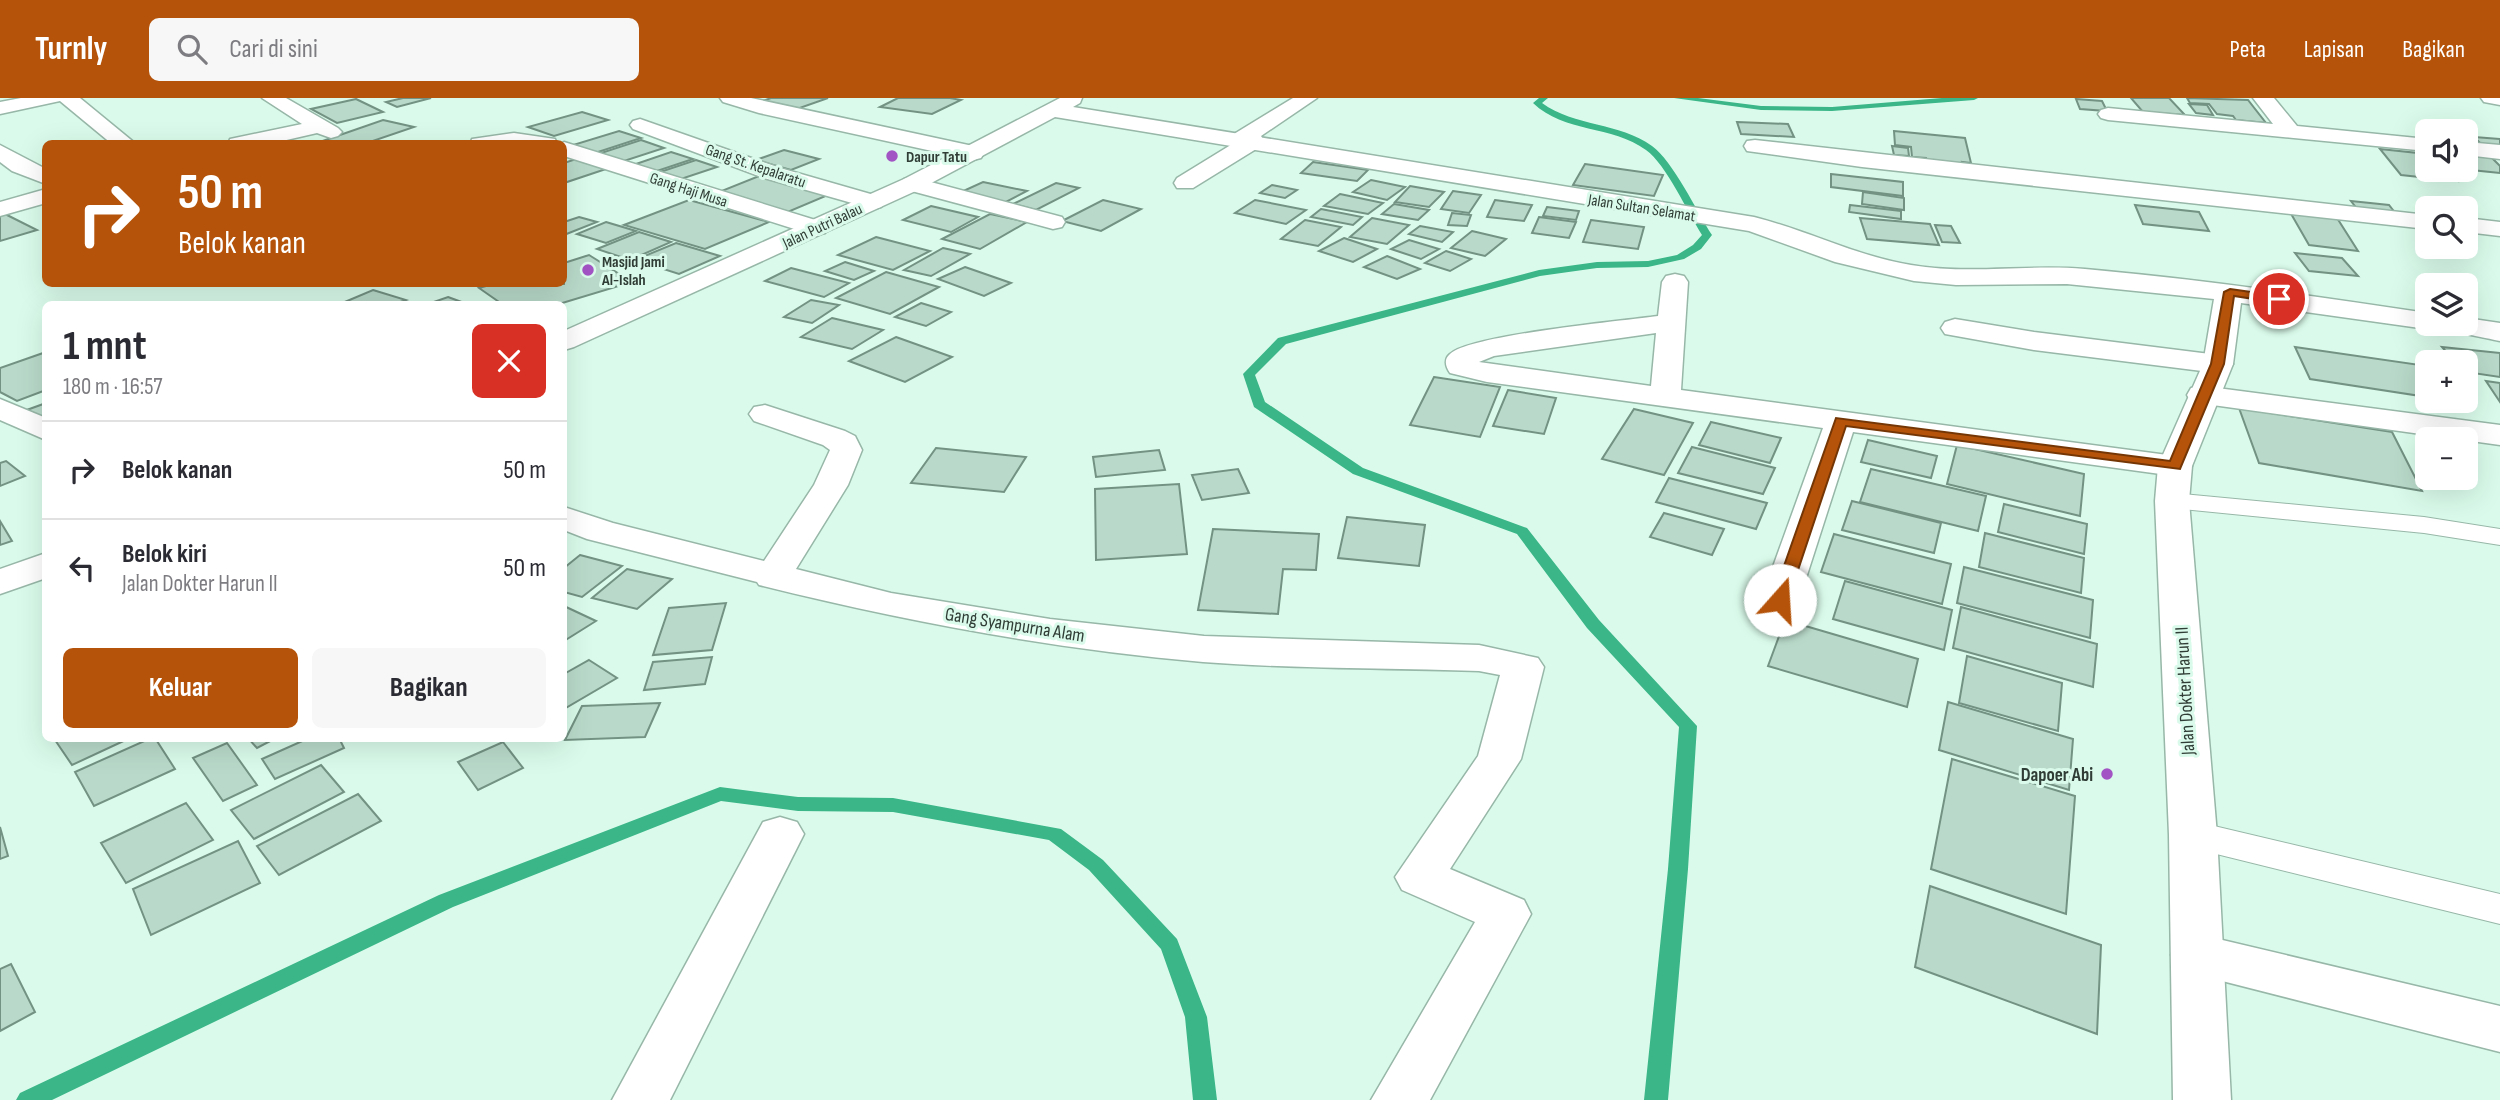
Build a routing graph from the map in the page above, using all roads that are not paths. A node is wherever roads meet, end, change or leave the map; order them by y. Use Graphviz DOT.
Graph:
graph roads {
  1 [pos="53,98"];
  2 [pos="68,98"];
  3 [pos="272,98"];
  4 [pos="730,98"];
  5 [pos="1074,98"];
  6 [pos="1307,98"];
  7 [pos="2263,98"];
  8 [pos="2491,98"];
  9 [pos="2500,99"];
  10 [pos="0,108"];
  11 [pos="1052,110"];
  12 [pos="2108,114"];
  13 [pos="640,125"];
  14 [pos="2290,131"];
  15 [pos="121,140"];
  16 [pos="263,140"];
  17 [pos="498,140"];
  18 [pos="520,140"];
  19 [pos="1247,140"];
  20 [pos="2415,144"];
  21 [pos="1755,146"];
  22 [pos="567,150"];
  23 [pos="2478,150"];
  24 [pos="0,152"];
  25 [pos="2500,152"];
  26 [pos="973,153"];
  27 [pos="42,175"];
  28 [pos="1185,183"];
  29 [pos="912,184"];
  30 [pos="42,197"];
  31 [pos="873,202"];
  32 [pos="0,209"];
  33 [pos="2415,221"];
  34 [pos="1053,222"];
  35 [pos="2478,226"];
  36 [pos="816,228"];
  37 [pos="2500,229"];
  38 [pos="1675,282"];
  39 [pos="2230,292"];
  40 [pos="2415,319"];
  41 [pos="1674,322"];
  42 [pos="1955,328"];
  43 [pos="2478,329"];
  44 [pos="2500,332"];
  45 [pos="567,340"];
  46 [pos="2210,380"];
  47 [pos="1665,397"];
  48 [pos="0,408"];
  49 [pos="765,414"];
  50 [pos="1841,421"];
  51 [pos="42,428"];
  52 [pos="2500,435"];
  53 [pos="2174,483"];
  54 [pos="567,519"];
  55 [pos="2500,537"];
  56 [pos="42,566"];
  57 [pos="772,576"];
  58 [pos="0,583"];
  59 [pos="1780,600"];
  60 [pos="780,834"];
  61 [pos="2193,835"];
  62 [pos="2500,909"];
  63 [pos="2197,956"];
  64 [pos="2500,1030"];
  65 [pos="641,1100"];
  66 [pos="1400,1100"];
  67 [pos="2202,1100"];
  1 -- 10 [label="street"];
  2 -- 15 [label="street"];
  3 -- 16 [label="street"];
  4 -- 26 [label="street"];
  5 -- 11 [label="street, Jalan Putri Balau"];
  6 -- 19 [label="street"];
  7 -- 14 [label="street"];
  8 -- 9 [label="street"];
  11 -- 19 [label="street, Jalan Sultan Selamat"];
  11 -- 26 [label="street, Jalan Putri Balau"];
  12 -- 14 [label="street"];
  13 -- 31 [label="street, Gang St. Kepalaratu"];
  14 -- 20 [label="street"];
  17 -- 18 [label="street"];
  19 -- 28 [label="street"];
  19 -- 39 [label="street, Jalan Sultan Selamat"];
  21 -- 33 [label="street"];
  22 -- 36 [label="street, Gang Haji Musa"];
  23 -- 25 [label="street"];
  24 -- 27 [label="street"];
  26 -- 29 [label="street, Jalan Putri Balau"];
  29 -- 31 [label="street, Jalan Putri Balau"];
  29 -- 34 [label="street"];
  30 -- 32 [label="street"];
  31 -- 36 [label="street, Jalan Putri Balau"];
  35 -- 37 [label="street"];
  36 -- 45 [label="street, Jalan Putri Balau"];
  38 -- 41 [label="street"];
  39 -- 40 [label="street, Jalan Sultan Selamat"];
  39 -- 46 [label="street, Jalan Dokter Harun II"];
  41 -- 47 [label="street"];
  41 -- 47 [label="street"];
  42 -- 46 [label="street"];
  43 -- 44 [label="street"];
  46 -- 52 [label="street"];
  46 -- 53 [label="street, Jalan Dokter Harun II"];
  47 -- 50 [label="street"];
  48 -- 51 [label="street"];
  49 -- 57 [label="street"];
  50 -- 53 [label="street"];
  50 -- 59 [label="street"];
  53 -- 55 [label="lane"];
  53 -- 61 [label="street, Jalan Dokter Harun II"];
  54 -- 57 [label="street, Gang Syampurna Alam"];
  56 -- 58 [label="street"];
  57 -- 66 [label="street, Gang Syampurna Alam"];
  60 -- 65 [label="street"];
  61 -- 62 [label="lane"];
  61 -- 63 [label="street, Jalan Dokter Harun II"];
  63 -- 64 [label="street"];
  63 -- 67 [label="street, Jalan Dokter Harun II"];
}
